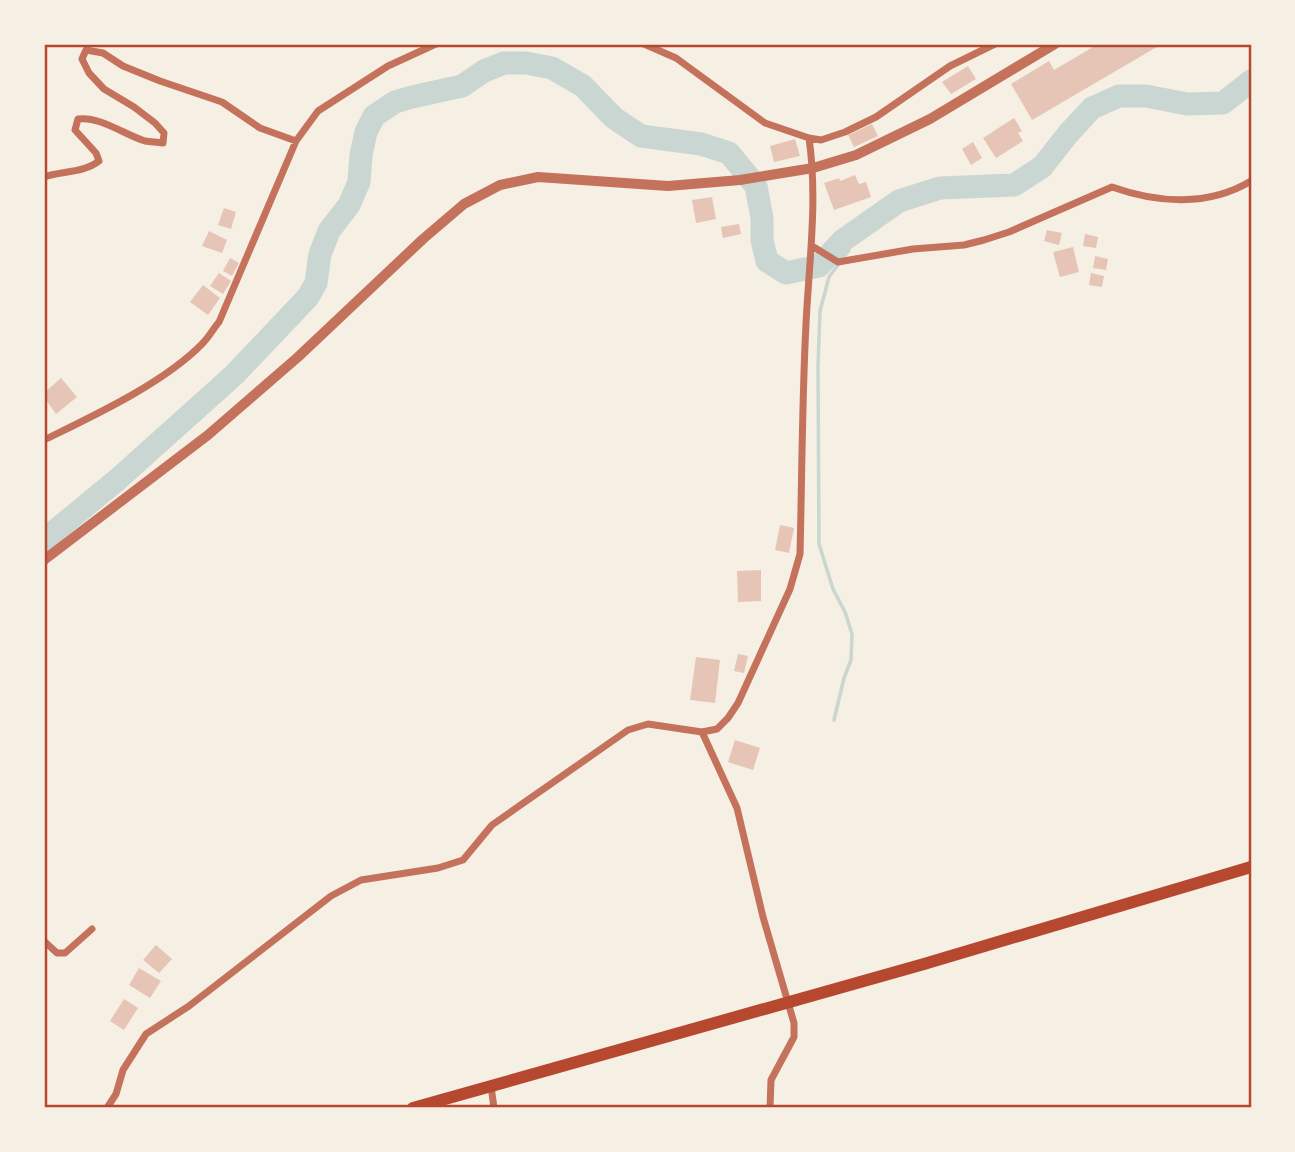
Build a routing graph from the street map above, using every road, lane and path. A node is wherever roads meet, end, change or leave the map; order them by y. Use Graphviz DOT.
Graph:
graph roads {
  1 [pos="436,44"];
  2 [pos="644,44"];
  3 [pos="995,44"];
  4 [pos="1055,44"];
  5 [pos="808,138"];
  6 [pos="296,141"];
  7 [pos="813,168"];
  8 [pos="44,177"];
  9 [pos="1251,181"];
  10 [pos="812,246"];
  11 [pos="44,440"];
  12 [pos="44,560"];
  13 [pos="702,732"];
  14 [pos="1251,867"];
  15 [pos="92,929"];
  16 [pos="44,941"];
  17 [pos="491,1086"];
  18 [pos="107,1108"];
  19 [pos="413,1108"];
  20 [pos="494,1108"];
  21 [pos="770,1108"];
  1 -- 6 [label="street"];
  2 -- 5 [label="street"];
  3 -- 5 [label="street"];
  4 -- 7 [label="street"];
  5 -- 7 [label="street"];
  6 -- 8 [label="street"];
  6 -- 11 [label="street"];
  7 -- 10 [label="street"];
  7 -- 12 [label="street"];
  9 -- 10 [label="street"];
  10 -- 13 [label="street"];
  13 -- 18 [label="street"];
  13 -- 21 [label="street"];
  14 -- 17 [label="main road"];
  15 -- 16 [label="street"];
  17 -- 19 [label="main road"];
  17 -- 20 [label="street"];
}
